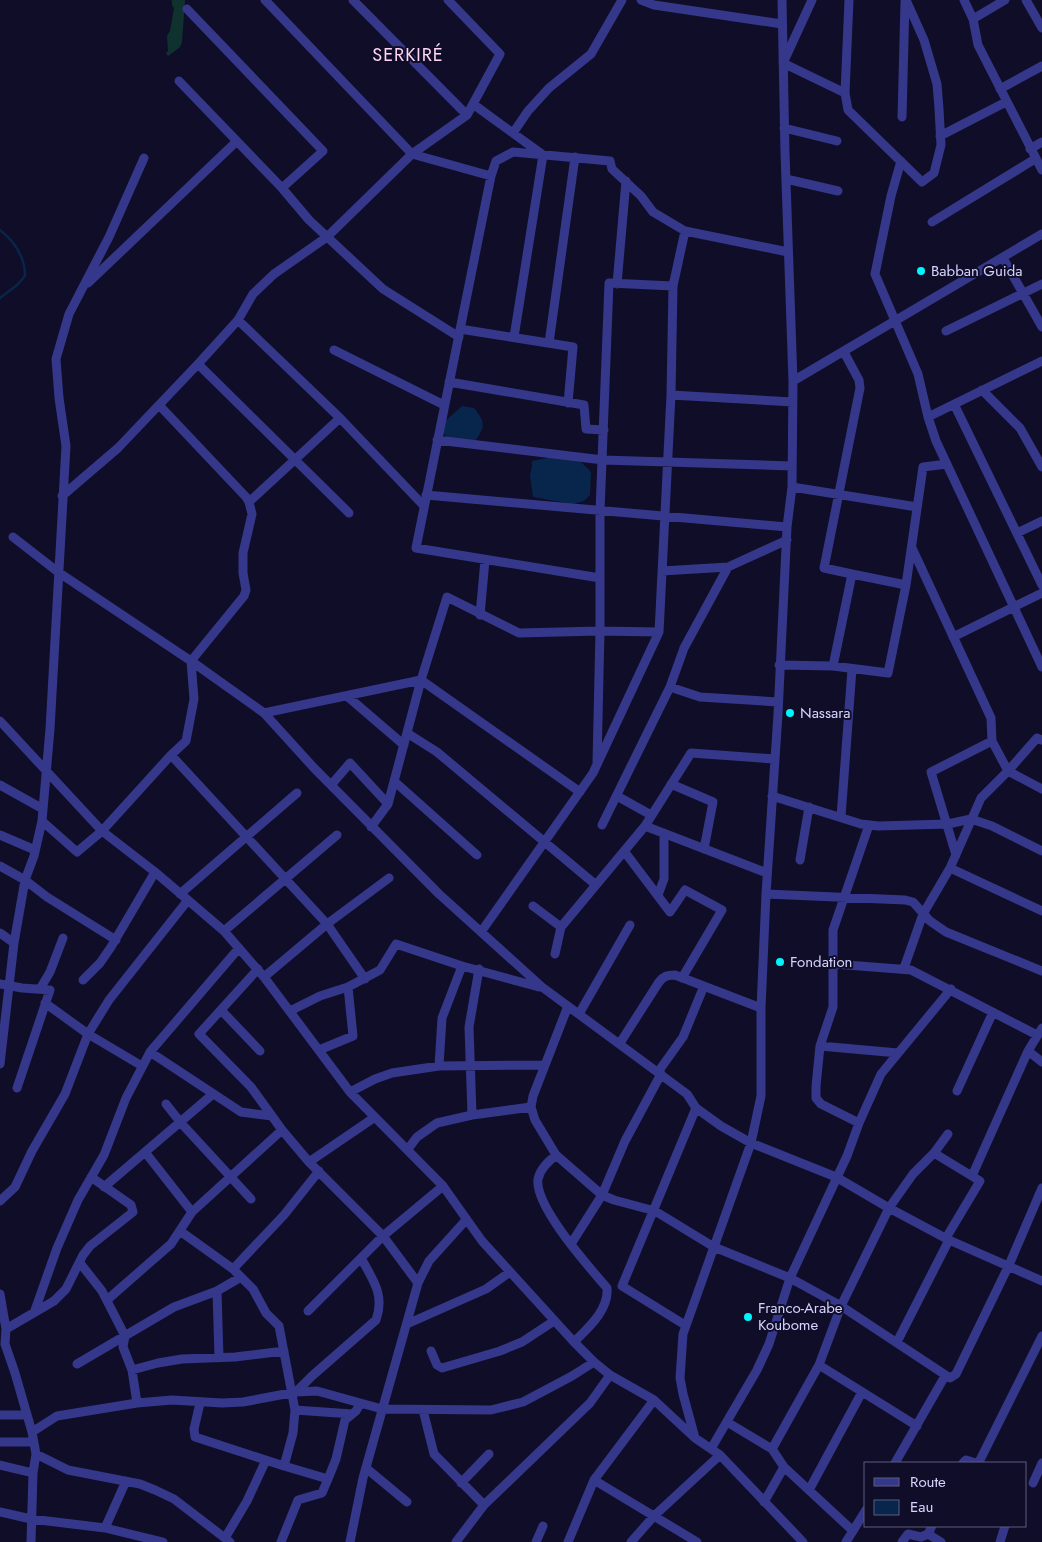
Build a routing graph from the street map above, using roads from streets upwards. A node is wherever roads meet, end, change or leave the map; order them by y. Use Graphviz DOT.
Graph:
graph roads {
  1 [pos="264,0"];
  2 [pos="353,0"];
  3 [pos="448,0"];
  4 [pos="622,0"];
  5 [pos="641,0"];
  6 [pos="782,0"];
  7 [pos="849,0"];
  8 [pos="905,0"];
  9 [pos="964,0"];
  10 [pos="1004,0"];
  11 [pos="1026,0"];
  12 [pos="814,1"];
  13 [pos="188,9"];
  14 [pos="973,19"];
  15 [pos="782,24"];
  16 [pos="1042,28"];
  17 [pos="783,63"];
  18 [pos="1042,66"];
  19 [pos="179,81"];
  20 [pos="1000,90"];
  21 [pos="845,93"];
  22 [pos="1006,102"];
  23 [pos="473,104"];
  24 [pos="467,115"];
  25 [pos="902,117"];
  26 [pos="784,128"];
  27 [pos="513,133"];
  28 [pos="940,136"];
  29 [pos="837,140"];
  30 [pos="237,141"];
  31 [pos="1042,142"];
  32 [pos="1030,148"];
  33 [pos="412,154"];
  34 [pos="543,155"];
  35 [pos="575,157"];
  36 [pos="144,158"];
  37 [pos="1036,159"];
  38 [pos="901,161"];
  39 [pos="1042,170"];
  40 [pos="491,176"];
  41 [pos="786,179"];
  42 [pos="626,181"];
  43 [pos="282,188"];
  44 [pos="838,191"];
  45 [pos="932,222"];
  46 [pos="685,231"];
  47 [pos="1042,234"];
  48 [pos="327,237"];
  49 [pos="788,252"];
  50 [pos="1003,258"];
  51 [pos="617,284"];
  52 [pos="1042,284"];
  53 [pos="673,286"];
  54 [pos="82,289"];
  55 [pos="1024,293"];
  56 [pos="238,320"];
  57 [pos="896,322"];
  58 [pos="1042,327"];
  59 [pos="946,331"];
  60 [pos="459,333"];
  61 [pos="514,337"];
  62 [pos="549,343"];
  63 [pos="334,350"];
  64 [pos="844,352"];
  65 [pos="1042,361"];
  66 [pos="198,364"];
  67 [pos="793,381"];
  68 [pos="449,382"];
  69 [pos="982,390"];
  70 [pos="672,394"];
  71 [pos="793,402"];
  72 [pos="568,403"];
  73 [pos="160,404"];
  74 [pos="954,404"];
  75 [pos="444,405"];
  76 [pos="928,417"];
  77 [pos="340,418"];
  78 [pos="604,430"];
  79 [pos="437,440"];
  80 [pos="295,460"];
  81 [pos="602,460"];
  82 [pos="668,461"];
  83 [pos="948,464"];
  84 [pos="792,466"];
  85 [pos="1042,467"];
  86 [pos="792,487"];
  87 [pos="838,494"];
  88 [pos="426,495"];
  89 [pos="62,496"];
  90 [pos="249,502"];
  91 [pos="424,506"];
  92 [pos="917,507"];
  93 [pos="600,511"];
  94 [pos="349,513"];
  95 [pos="665,516"];
  96 [pos="1042,521"];
  97 [pos="787,527"];
  98 [pos="1017,533"];
  99 [pos="13,537"];
  100 [pos="787,540"];
  101 [pos="912,548"];
  102 [pos="485,560"];
  103 [pos="728,567"];
  104 [pos="662,571"];
  105 [pos="58,572"];
  106 [pos="852,574"];
  107 [pos="600,578"];
  108 [pos="906,585"];
  109 [pos="1042,585"];
  110 [pos="1042,593"];
  111 [pos="1014,607"];
  112 [pos="480,615"];
  113 [pos="600,631"];
  114 [pos="659,632"];
  115 [pos="953,636"];
  116 [pos="191,661"];
  117 [pos="779,665"];
  118 [pos="833,666"];
  119 [pos="1042,667"];
  120 [pos="852,669"];
  121 [pos="421,680"];
  122 [pos="670,687"];
  123 [pos="347,696"];
  124 [pos="778,702"];
  125 [pos="264,713"];
  126 [pos="0,721"];
  127 [pos="407,733"];
  128 [pos="1042,740"];
  129 [pos="992,741"];
  130 [pos="404,745"];
  131 [pos="171,755"];
  132 [pos="774,759"];
  133 [pos="596,767"];
  134 [pos="46,771"];
  135 [pos="1008,771"];
  136 [pos="394,781"];
  137 [pos="671,784"];
  138 [pos="0,785"];
  139 [pos="331,785"];
  140 [pos="1042,790"];
  141 [pos="580,792"];
  142 [pos="297,793"];
  143 [pos="617,796"];
  144 [pos="772,796"];
  145 [pos="388,804"];
  146 [pos="809,807"];
  147 [pos="43,809"];
  148 [pos="651,815"];
  149 [pos="841,817"];
  150 [pos="971,819"];
  151 [pos="42,822"];
  152 [pos="948,824"];
  153 [pos="602,825"];
  154 [pos="869,825"];
  155 [pos="644,826"];
  156 [pos="372,827"];
  157 [pos="102,831"];
  158 [pos="664,833"];
  159 [pos="0,835"];
  160 [pos="337,835"];
  161 [pos="246,837"];
  162 [pos="544,843"];
  163 [pos="704,849"];
  164 [pos="35,850"];
  165 [pos="624,851"];
  166 [pos="1042,851"];
  167 [pos="477,855"];
  168 [pos="956,855"];
  169 [pos="800,860"];
  170 [pos="0,866"];
  171 [pos="950,868"];
  172 [pos="155,872"];
  173 [pos="767,873"];
  174 [pos="389,878"];
  175 [pos="285,879"];
  176 [pos="25,880"];
  177 [pos="596,885"];
  178 [pos="766,894"];
  179 [pos="658,895"];
  180 [pos="184,897"];
  181 [pos="845,897"];
  182 [pos="533,906"];
  183 [pos="1042,911"];
  184 [pos="923,914"];
  185 [pos="326,924"];
  186 [pos="630,925"];
  187 [pos="561,927"];
  188 [pos="224,931"];
  189 [pos="481,932"];
  190 [pos="0,933"];
  191 [pos="63,938"];
  192 [pos="116,940"];
  193 [pos="14,942"];
  194 [pos="239,948"];
  195 [pos="555,954"];
  196 [pos="834,964"];
  197 [pos="462,966"];
  198 [pos="904,968"];
  199 [pos="258,969"];
  200 [pos="479,969"];
  201 [pos="1042,971"];
  202 [pos="264,977"];
  203 [pos="365,978"];
  204 [pos="682,978"];
  205 [pos="83,980"];
  206 [pos="4,985"];
  207 [pos="704,986"];
  208 [pos="348,987"];
  209 [pos="542,987"];
  210 [pos="40,989"];
  211 [pos="951,989"];
  212 [pos="45,1003"];
  213 [pos="568,1006"];
  214 [pos="761,1008"];
  215 [pos="221,1010"];
  216 [pos="290,1012"];
  217 [pos="993,1012"];
  218 [pos="579,1014"];
  219 [pos="1040,1031"];
  220 [pos="2,1034"];
  221 [pos="88,1034"];
  222 [pos="620,1043"];
  223 [pos="820,1046"];
  224 [pos="319,1050"];
  225 [pos="260,1051"];
  226 [pos="1028,1051"];
  227 [pos="150,1052"];
  228 [pos="898,1053"];
  229 [pos="1042,1062"];
  230 [pos="0,1064"];
  231 [pos="545,1065"];
  232 [pos="142,1066"];
  233 [pos="439,1066"];
  234 [pos="469,1067"];
  235 [pos="659,1073"];
  236 [pos="16,1088"];
  237 [pos="957,1091"];
  238 [pos="350,1092"];
  239 [pos="213,1094"];
  240 [pos="166,1104"];
  241 [pos="531,1107"];
  242 [pos="696,1108"];
  243 [pos="472,1115"];
  244 [pos="272,1116"];
  245 [pos="375,1117"];
  246 [pos="181,1123"];
  247 [pos="859,1123"];
  248 [pos="282,1130"];
  249 [pos="948,1134"];
  250 [pos="751,1143"];
  251 [pos="408,1149"];
  252 [pos="145,1152"];
  253 [pos="934,1153"];
  254 [pos="556,1155"];
  255 [pos="309,1162"];
  256 [pos="318,1171"];
  257 [pos="972,1176"];
  258 [pos="91,1177"];
  259 [pos="836,1177"];
  260 [pos="231,1178"];
  261 [pos="443,1186"];
  262 [pos="104,1187"];
  263 [pos="1042,1188"];
  264 [pos="602,1195"];
  265 [pos="251,1199"];
  266 [pos="0,1201"];
  267 [pos="888,1208"];
  268 [pos="655,1211"];
  269 [pos="192,1212"];
  270 [pos="1032,1212"];
  271 [pos="1042,1217"];
  272 [pos="466,1220"];
  273 [pos="180,1231"];
  274 [pos="383,1236"];
  275 [pos="947,1239"];
  276 [pos="571,1244"];
  277 [pos="714,1247"];
  278 [pos="361,1258"];
  279 [pos="80,1263"];
  280 [pos="1009,1265"];
  281 [pos="233,1269"];
  282 [pos="510,1272"];
  283 [pos="241,1277"];
  284 [pos="790,1278"];
  285 [pos="1042,1281"];
  286 [pos="418,1282"];
  287 [pos="217,1291"];
  288 [pos="0,1294"];
  289 [pos="107,1300"];
  290 [pos="1,1306"];
  291 [pos="841,1306"];
  292 [pos="308,1310"];
  293 [pos="34,1313"];
  294 [pos="554,1321"];
  295 [pos="407,1324"];
  296 [pos="685,1325"];
  297 [pos="6,1329"];
  298 [pos="125,1336"];
  299 [pos="1042,1336"];
  300 [pos="574,1342"];
  301 [pos="897,1342"];
  302 [pos="5,1344"];
  303 [pos="284,1351"];
  304 [pos="431,1351"];
  305 [pos="0,1354"];
  306 [pos="219,1358"];
  307 [pos="594,1362"];
  308 [pos="77,1364"];
  309 [pos="819,1365"];
  310 [pos="132,1370"];
  311 [pos="610,1375"];
  312 [pos="945,1376"];
  313 [pos="862,1392"];
  314 [pos="294,1393"];
  315 [pos="654,1400"];
  316 [pos="137,1403"];
  317 [pos="200,1403"];
  318 [pos="360,1404"];
  319 [pos="382,1409"];
  320 [pos="295,1410"];
  321 [pos="423,1410"];
  322 [pos="0,1414"];
  323 [pos="352,1414"];
  324 [pos="27,1415"];
  325 [pos="727,1422"];
  326 [pos="917,1426"];
  327 [pos="33,1437"];
  328 [pos="695,1438"];
  329 [pos="0,1442"];
  330 [pos="712,1447"];
  331 [pos="772,1449"];
  332 [pos="36,1454"];
  333 [pos="489,1454"];
  334 [pos="720,1454"];
  335 [pos="266,1460"];
  336 [pos="896,1462"];
  337 [pos="979,1462"];
  338 [pos="1042,1463"];
  339 [pos="0,1465"];
  340 [pos="284,1466"];
  341 [pos="784,1467"];
  342 [pos="366,1468"];
  343 [pos="33,1473"];
  344 [pos="328,1479"];
  345 [pos="594,1480"];
  346 [pos="126,1481"];
  347 [pos="1033,1482"];
  348 [pos="461,1483"];
  349 [pos="809,1490"];
  350 [pos="407,1502"];
  351 [pos="764,1502"];
  352 [pos="484,1505"];
  353 [pos="0,1512"];
  354 [pos="864,1513"];
  355 [pos="654,1516"];
  356 [pos="32,1519"];
  357 [pos="543,1526"];
  358 [pos="1005,1527"];
  359 [pos="104,1528"];
  360 [pos="930,1530"];
  361 [pos="853,1531"];
  362 [pos="127,1532"];
  363 [pos="228,1540"];
  364 [pos="31,1542"];
  365 [pos="124,1542"];
  366 [pos="163,1542"];
  367 [pos="281,1542"];
  368 [pos="350,1542"];
  369 [pos="456,1542"];
  370 [pos="536,1542"];
  371 [pos="568,1542"];
  372 [pos="631,1542"];
  373 [pos="697,1542"];
  374 [pos="802,1542"];
  375 [pos="846,1542"];
  376 [pos="902,1542"];
  377 [pos="941,1542"];
  378 [pos="1000,1542"];
  1 -- 33 [label="street"];
  2 -- 24 [label="street"];
  3 -- 23 [label="street"];
  4 -- 27 [label="street"];
  5 -- 15 [label="street"];
  6 -- 15 [label="street"];
  7 -- 21 [label="street"];
  8 -- 25 [label="street"];
  8 -- 28 [label="street"];
  9 -- 14 [label="street"];
  10 -- 14 [label="street"];
  11 -- 16 [label="street"];
  12 -- 17 [label="street"];
  13 -- 43 [label="street"];
  14 -- 20 [label="street"];
  15 -- 17 [label="street"];
  17 -- 21 [label="street"];
  17 -- 26 [label="street"];
  18 -- 20 [label="street"];
  19 -- 30 [label="street"];
  20 -- 22 [label="street"];
  21 -- 38 [label="street"];
  22 -- 28 [label="street"];
  22 -- 32 [label="street"];
  23 -- 24 [label="street"];
  23 -- 27 [label="street"];
  24 -- 33 [label="street"];
  26 -- 29 [label="street"];
  26 -- 41 [label="street"];
  27 -- 34 [label="street"];
  28 -- 38 [label="street"];
  30 -- 43 [label="street"];
  30 -- 54 [label="street"];
  31 -- 32 [label="street"];
  32 -- 37 [label="street"];
  33 -- 40 [label="street"];
  33 -- 48 [label="street"];
  34 -- 35 [label="street"];
  34 -- 40 [label="street"];
  34 -- 61 [label="street"];
  35 -- 42 [label="street"];
  35 -- 62 [label="street"];
  36 -- 54 [label="street"];
  37 -- 39 [label="street"];
  37 -- 45 [label="street"];
  38 -- 57 [label="street"];
  40 -- 60 [label="street"];
  41 -- 44 [label="street"];
  41 -- 49 [label="street"];
  42 -- 46 [label="street"];
  42 -- 51 [label="street"];
  43 -- 48 [label="street"];
  46 -- 49 [label="street"];
  46 -- 53 [label="street"];
  47 -- 50 [label="street"];
  48 -- 56 [label="street"];
  48 -- 60 [label="street"];
  49 -- 67 [label="street"];
  50 -- 55 [label="street"];
  50 -- 57 [label="street"];
  51 -- 53 [label="street"];
  51 -- 78 [label="street"];
  52 -- 55 [label="street"];
  53 -- 70 [label="street"];
  54 -- 89 [label="street"];
  55 -- 58 [label="street"];
  55 -- 59 [label="street"];
  56 -- 66 [label="street"];
  56 -- 77 [label="street"];
  57 -- 64 [label="street"];
  57 -- 76 [label="street"];
  60 -- 61 [label="street"];
  60 -- 68 [label="street"];
  61 -- 62 [label="street"];
  62 -- 72 [label="street"];
  63 -- 75 [label="street"];
  64 -- 67 [label="street"];
  64 -- 87 [label="street"];
  65 -- 69 [label="street"];
  66 -- 73 [label="street"];
  66 -- 80 [label="street"];
  67 -- 71 [label="street"];
  68 -- 72 [label="street"];
  68 -- 75 [label="street"];
  69 -- 74 [label="street"];
  69 -- 85 [label="street"];
  70 -- 71 [label="street"];
  70 -- 82 [label="street"];
  71 -- 84 [label="street"];
  72 -- 78 [label="street"];
  73 -- 89 [label="street"];
  73 -- 90 [label="street"];
  74 -- 76 [label="street"];
  74 -- 98 [label="street"];
  75 -- 79 [label="street"];
  76 -- 83 [label="street"];
  77 -- 80 [label="street"];
  77 -- 91 [label="street"];
  78 -- 81 [label="street"];
  79 -- 81 [label="street"];
  79 -- 88 [label="street"];
  80 -- 90 [label="street"];
  80 -- 94 [label="street"];
  81 -- 82 [label="street"];
  81 -- 93 [label="street"];
  82 -- 84 [label="street"];
  82 -- 95 [label="street"];
  83 -- 92 [label="street"];
  83 -- 111 [label="street"];
  84 -- 86 [label="street"];
  86 -- 87 [label="street"];
  86 -- 97 [label="street"];
  87 -- 92 [label="street"];
  87 -- 106 [label="street"];
  88 -- 91 [label="street"];
  88 -- 93 [label="street"];
  89 -- 105 [label="street"];
  90 -- 116 [label="street"];
  91 -- 102 [label="street"];
  92 -- 101 [label="street"];
  93 -- 95 [label="street"];
  93 -- 107 [label="street"];
  95 -- 97 [label="street"];
  95 -- 104 [label="street"];
  96 -- 98 [label="street"];
  97 -- 100 [label="street"];
  98 -- 109 [label="street"];
  99 -- 105 [label="street"];
  100 -- 103 [label="street"];
  100 -- 117 [label="street"];
  101 -- 108 [label="street"];
  101 -- 115 [label="street"];
  102 -- 107 [label="street"];
  102 -- 112 [label="street"];
  103 -- 104 [label="street"];
  103 -- 122 [label="street"];
  104 -- 114 [label="street"];
  105 -- 116 [label="street"];
  105 -- 134 [label="street"];
  106 -- 108 [label="street"];
  106 -- 118 [label="street"];
  107 -- 113 [label="street"];
  108 -- 120 [label="street"];
  110 -- 111 [label="street"];
  111 -- 115 [label="street"];
  111 -- 119 [label="street"];
  112 -- 113 [label="street"];
  112 -- 121 [label="street"];
  113 -- 114 [label="street"];
  113 -- 133 [label="street"];
  114 -- 133 [label="street"];
  115 -- 129 [label="street"];
  116 -- 125 [label="street"];
  116 -- 131 [label="street"];
  117 -- 118 [label="street"];
  117 -- 124 [label="street"];
  118 -- 120 [label="street"];
  120 -- 149 [label="street"];
  121 -- 123 [label="street"];
  121 -- 127 [label="street"];
  121 -- 141 [label="street"];
  122 -- 124 [label="street"];
  122 -- 143 [label="street"];
  123 -- 125 [label="street"];
  123 -- 130 [label="street"];
  124 -- 132 [label="street"];
  125 -- 139 [label="street"];
  126 -- 134 [label="street"];
  127 -- 130 [label="street"];
  127 -- 162 [label="street"];
  128 -- 135 [label="street"];
  129 -- 135 [label="street"];
  129 -- 152 [label="street"];
  130 -- 136 [label="street"];
  131 -- 157 [label="street"];
  131 -- 161 [label="street"];
  132 -- 137 [label="street"];
  132 -- 144 [label="street"];
  133 -- 141 [label="street"];
  134 -- 147 [label="street"];
  134 -- 157 [label="street"];
  135 -- 140 [label="street"];
  135 -- 150 [label="street"];
  136 -- 145 [label="street"];
  136 -- 167 [label="street"];
  137 -- 148 [label="street"];
  137 -- 163 [label="street"];
  138 -- 147 [label="street"];
  139 -- 145 [label="street"];
  139 -- 156 [label="street"];
  141 -- 162 [label="street"];
  142 -- 161 [label="street"];
  143 -- 148 [label="street"];
  143 -- 153 [label="street"];
  144 -- 146 [label="street"];
  144 -- 173 [label="street"];
  145 -- 156 [label="street"];
  146 -- 149 [label="street"];
  146 -- 169 [label="street"];
  147 -- 151 [label="street"];
  148 -- 155 [label="street"];
  149 -- 154 [label="street"];
  150 -- 152 [label="street"];
  150 -- 166 [label="street"];
  150 -- 168 [label="street"];
  151 -- 157 [label="street"];
  151 -- 164 [label="street"];
  152 -- 154 [label="street"];
  152 -- 168 [label="street"];
  154 -- 181 [label="street"];
  155 -- 158 [label="street"];
  155 -- 165 [label="street"];
  156 -- 189 [label="street"];
  157 -- 172 [label="street"];
  158 -- 163 [label="street"];
  158 -- 179 [label="street"];
  159 -- 164 [label="street"];
  160 -- 175 [label="street"];
  161 -- 175 [label="street"];
  161 -- 180 [label="street"];
  162 -- 177 [label="street"];
  162 -- 189 [label="street"];
  163 -- 173 [label="street"];
  164 -- 176 [label="street"];
  165 -- 177 [label="street"];
  165 -- 179 [label="street"];
  168 -- 171 [label="street"];
  170 -- 176 [label="street"];
  171 -- 183 [label="street"];
  171 -- 184 [label="street"];
  172 -- 180 [label="street"];
  172 -- 192 [label="street"];
  173 -- 178 [label="street"];
  174 -- 185 [label="street"];
  175 -- 185 [label="street"];
  175 -- 188 [label="street"];
  176 -- 192 [label="street"];
  176 -- 193 [label="street"];
  177 -- 187 [label="street"];
  178 -- 181 [label="street"];
  178 -- 214 [label="street"];
  179 -- 204 [label="street"];
  180 -- 188 [label="street"];
  180 -- 221 [label="street"];
  181 -- 184 [label="street"];
  181 -- 196 [label="street"];
  182 -- 187 [label="street"];
  184 -- 198 [label="street"];
  184 -- 201 [label="street"];
  185 -- 202 [label="street"];
  185 -- 203 [label="street"];
  186 -- 218 [label="street"];
  187 -- 195 [label="street"];
  188 -- 194 [label="street"];
  189 -- 209 [label="street"];
  190 -- 193 [label="street"];
  191 -- 210 [label="street"];
  192 -- 205 [label="street"];
  193 -- 206 [label="street"];
  194 -- 199 [label="street"];
  194 -- 227 [label="street"];
  196 -- 198 [label="street"];
  196 -- 223 [label="street"];
  197 -- 200 [label="street"];
  197 -- 203 [label="street"];
  197 -- 233 [label="street"];
  198 -- 211 [label="street"];
  199 -- 202 [label="street"];
  199 -- 215 [label="street"];
  200 -- 209 [label="street"];
  200 -- 234 [label="street"];
  202 -- 216 [label="street"];
  203 -- 208 [label="street"];
  204 -- 207 [label="street"];
  204 -- 222 [label="street"];
  206 -- 210 [label="street"];
  206 -- 220 [label="street"];
  207 -- 214 [label="street"];
  207 -- 235 [label="street"];
  208 -- 216 [label="street"];
  208 -- 224 [label="street"];
  209 -- 213 [label="street"];
  210 -- 212 [label="street"];
  211 -- 217 [label="street"];
  211 -- 228 [label="street"];
  212 -- 221 [label="street"];
  212 -- 236 [label="street"];
  213 -- 218 [label="street"];
  213 -- 231 [label="street"];
  214 -- 250 [label="street"];
  215 -- 225 [label="street"];
  215 -- 244 [label="street"];
  216 -- 224 [label="street"];
  217 -- 219 [label="street"];
  217 -- 237 [label="street"];
  218 -- 222 [label="street"];
  219 -- 226 [label="street"];
  220 -- 230 [label="street"];
  221 -- 232 [label="street"];
  221 -- 266 [label="street"];
  222 -- 235 [label="street"];
  223 -- 228 [label="street"];
  223 -- 247 [label="street"];
  224 -- 238 [label="street"];
  226 -- 229 [label="street"];
  226 -- 257 [label="street"];
  227 -- 232 [label="street"];
  227 -- 239 [label="street"];
  228 -- 247 [label="street"];
  231 -- 234 [label="street"];
  231 -- 241 [label="street"];
  232 -- 258 [label="street"];
  233 -- 234 [label="street"];
  233 -- 238 [label="street"];
  234 -- 243 [label="street"];
  235 -- 242 [label="street"];
  235 -- 264 [label="street"];
  238 -- 245 [label="street"];
  239 -- 244 [label="street"];
  239 -- 246 [label="street"];
  240 -- 246 [label="street"];
  241 -- 243 [label="street"];
  241 -- 254 [label="street"];
  242 -- 250 [label="street"];
  242 -- 268 [label="street"];
  243 -- 251 [label="street"];
  244 -- 248 [label="street"];
  245 -- 251 [label="street"];
  245 -- 255 [label="street"];
  246 -- 252 [label="street"];
  246 -- 260 [label="street"];
  247 -- 259 [label="street"];
  248 -- 255 [label="street"];
  248 -- 260 [label="street"];
  249 -- 253 [label="street"];
  250 -- 259 [label="street"];
  250 -- 277 [label="street"];
  251 -- 261 [label="street"];
  252 -- 262 [label="street"];
  252 -- 269 [label="street"];
  253 -- 257 [label="street"];
  253 -- 267 [label="street"];
  254 -- 264 [label="street"];
  254 -- 276 [label="street"];
  255 -- 256 [label="street"];
  256 -- 274 [label="street"];
  256 -- 281 [label="street"];
  257 -- 275 [label="street"];
  258 -- 262 [label="street"];
  258 -- 293 [label="street"];
  259 -- 267 [label="street"];
  259 -- 284 [label="street"];
  260 -- 265 [label="street"];
  260 -- 269 [label="street"];
  261 -- 272 [label="street"];
  261 -- 274 [label="street"];
  262 -- 279 [label="street"];
  263 -- 270 [label="street"];
  264 -- 268 [label="street"];
  264 -- 276 [label="street"];
  267 -- 275 [label="street"];
  267 -- 291 [label="street"];
  268 -- 277 [label="street"];
  268 -- 296 [label="street"];
  269 -- 273 [label="street"];
  270 -- 271 [label="street"];
  270 -- 280 [label="street"];
  272 -- 282 [label="street"];
  272 -- 286 [label="street"];
  273 -- 281 [label="street"];
  273 -- 289 [label="street"];
  274 -- 278 [label="street"];
  274 -- 286 [label="street"];
  275 -- 280 [label="street"];
  275 -- 301 [label="street"];
  276 -- 300 [label="street"];
  277 -- 284 [label="street"];
  277 -- 296 [label="street"];
  278 -- 292 [label="street"];
  278 -- 314 [label="street"];
  279 -- 289 [label="street"];
  279 -- 293 [label="street"];
  280 -- 285 [label="street"];
  280 -- 312 [label="street"];
  281 -- 283 [label="street"];
  282 -- 294 [label="street"];
  282 -- 295 [label="street"];
  283 -- 287 [label="street"];
  283 -- 303 [label="street"];
  284 -- 291 [label="street"];
  284 -- 325 [label="street"];
  286 -- 295 [label="street"];
  287 -- 298 [label="street"];
  287 -- 306 [label="street"];
  288 -- 290 [label="street"];
  289 -- 298 [label="street"];
  290 -- 297 [label="street"];
  291 -- 301 [label="street"];
  291 -- 309 [label="street"];
  293 -- 297 [label="street"];
  294 -- 300 [label="street"];
  294 -- 304 [label="street"];
  295 -- 319 [label="street"];
  296 -- 328 [label="street"];
  297 -- 302 [label="street"];
  298 -- 308 [label="street"];
  298 -- 310 [label="street"];
  299 -- 337 [label="street"];
  300 -- 307 [label="street"];
  301 -- 312 [label="street"];
  302 -- 305 [label="street"];
  302 -- 324 [label="street"];
  303 -- 306 [label="street"];
  303 -- 314 [label="street"];
  306 -- 310 [label="street"];
  307 -- 311 [label="street"];
  307 -- 321 [label="street"];
  309 -- 313 [label="street"];
  309 -- 331 [label="street"];
  310 -- 316 [label="street"];
  311 -- 315 [label="street"];
  311 -- 352 [label="street"];
  312 -- 326 [label="street"];
  313 -- 326 [label="street"];
  313 -- 349 [label="street"];
  314 -- 317 [label="street"];
  314 -- 318 [label="street"];
  314 -- 320 [label="street"];
  315 -- 328 [label="street"];
  315 -- 345 [label="street"];
  316 -- 317 [label="street"];
  316 -- 327 [label="street"];
  317 -- 335 [label="street"];
  318 -- 319 [label="street"];
  318 -- 323 [label="street"];
  319 -- 321 [label="street"];
  319 -- 342 [label="street"];
  320 -- 323 [label="street"];
  320 -- 340 [label="street"];
  321 -- 348 [label="street"];
  322 -- 324 [label="street"];
  323 -- 344 [label="street"];
  324 -- 327 [label="street"];
  325 -- 330 [label="street"];
  325 -- 331 [label="street"];
  326 -- 336 [label="street"];
  327 -- 329 [label="street"];
  327 -- 332 [label="street"];
  328 -- 330 [label="street"];
  330 -- 334 [label="street"];
  331 -- 341 [label="street"];
  332 -- 343 [label="street"];
  332 -- 346 [label="street"];
  333 -- 348 [label="street"];
  334 -- 351 [label="street"];
  334 -- 355 [label="street"];
  335 -- 340 [label="street"];
  335 -- 363 [label="street"];
  338 -- 347 [label="street"];
  339 -- 343 [label="street"];
  340 -- 344 [label="street"];
  341 -- 349 [label="street"];
  341 -- 351 [label="street"];
  342 -- 350 [label="street"];
  342 -- 368 [label="street"];
  343 -- 356 [label="street"];
  344 -- 367 [label="street"];
  345 -- 355 [label="street"];
  345 -- 371 [label="street"];
  346 -- 359 [label="street"];
  346 -- 363 [label="street"];
  348 -- 352 [label="street"];
  349 -- 361 [label="street"];
  351 -- 374 [label="street"];
  352 -- 369 [label="street"];
  353 -- 356 [label="street"];
  354 -- 361 [label="street"];
  355 -- 372 [label="street"];
  355 -- 373 [label="street"];
  356 -- 359 [label="street"];
  356 -- 364 [label="street"];
  357 -- 370 [label="street"];
  358 -- 378 [label="street"];
  359 -- 362 [label="street"];
  360 -- 376 [label="street"];
  360 -- 377 [label="street"];
  361 -- 375 [label="street"];
  362 -- 365 [label="street"];
  362 -- 366 [label="street"];
}
